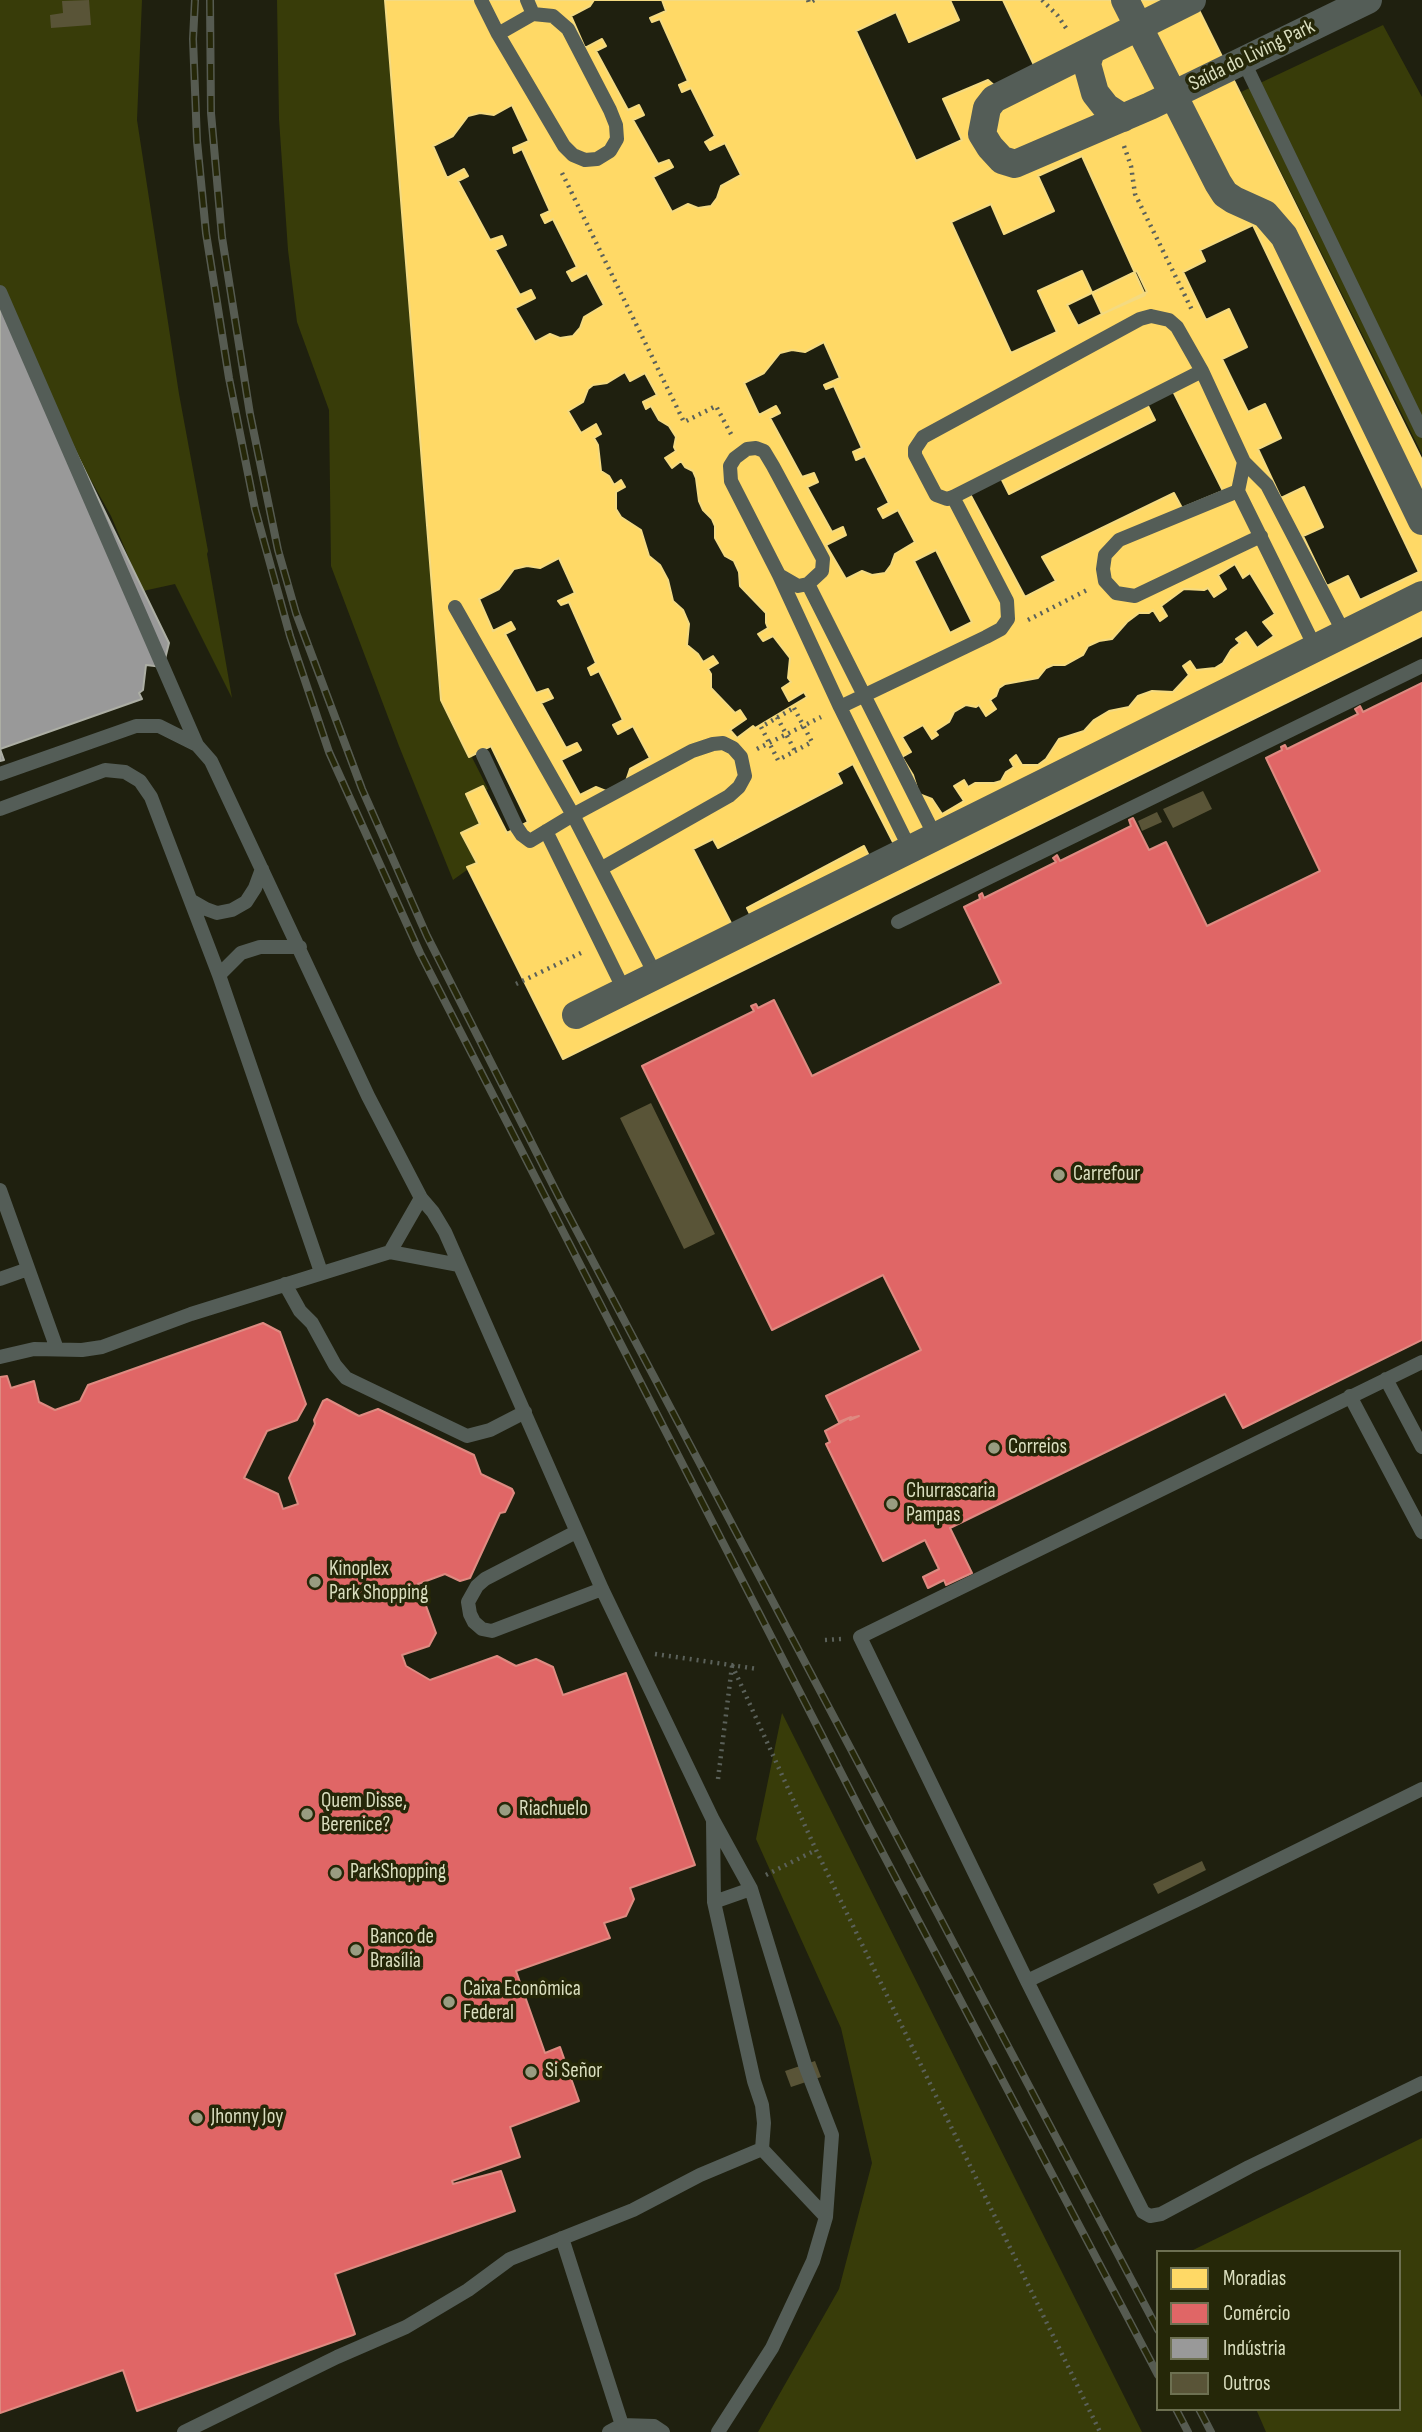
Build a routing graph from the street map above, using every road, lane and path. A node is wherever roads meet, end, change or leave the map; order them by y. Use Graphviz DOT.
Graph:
graph roads {
  1 [pos="481,0"];
  2 [pos="808,0"];
  3 [pos="814,0"];
  4 [pos="1042,0"];
  5 [pos="1125,0"];
  6 [pos="1192,0"];
  7 [pos="1368,0"];
  8 [pos="530,7"];
  9 [pos="1138,25"];
  10 [pos="498,34"];
  11 [pos="1085,53"];
  12 [pos="1243,60"];
  13 [pos="1174,94"];
  14 [pos="1114,122"];
  15 [pos="573,155"];
  16 [pos="0,292"];
  17 [pos="1198,321"];
  18 [pos="1202,371"];
  19 [pos="1422,431"];
  20 [pos="741,452"];
  21 [pos="1244,462"];
  22 [pos="1238,491"];
  23 [pos="953,497"];
  24 [pos="1422,521"];
  25 [pos="1261,536"];
  26 [pos="779,575"];
  27 [pos="1105,581"];
  28 [pos="808,584"];
  29 [pos="1422,595"];
  30 [pos="455,607"];
  31 [pos="1001,629"];
  32 [pos="1344,633"];
  33 [pos="1315,647"];
  34 [pos="1422,666"];
  35 [pos="865,695"];
  36 [pos="840,707"];
  37 [pos="777,717"];
  38 [pos="803,725"];
  39 [pos="786,734"];
  40 [pos="769,743"];
  41 [pos="197,745"];
  42 [pos="795,751"];
  43 [pos="482,755"];
  44 [pos="741,757"];
  45 [pos="0,774"];
  46 [pos="0,809"];
  47 [pos="573,815"];
  48 [pos="546,831"];
  49 [pos="935,836"];
  50 [pos="910,849"];
  51 [pos="602,868"];
  52 [pos="261,869"];
  53 [pos="192,901"];
  54 [pos="898,922"];
  55 [pos="601,944"];
  56 [pos="300,947"];
  57 [pos="655,974"];
  58 [pos="219,975"];
  59 [pos="516,984"];
  60 [pos="624,990"];
  61 [pos="576,1015"];
  62 [pos="0,1190"];
  63 [pos="421,1198"];
  64 [pos="390,1252"];
  65 [pos="459,1265"];
  66 [pos="28,1269"];
  67 [pos="321,1272"];
  68 [pos="0,1279"];
  69 [pos="285,1284"];
  70 [pos="57,1349"];
  71 [pos="0,1357"];
  72 [pos="1422,1362"];
  73 [pos="1386,1379"];
  74 [pos="1350,1396"];
  75 [pos="525,1412"];
  76 [pos="1422,1447"];
  77 [pos="576,1532"];
  78 [pos="1422,1532"];
  79 [pos="602,1589"];
  80 [pos="632,1651"];
  81 [pos="732,1665"];
  82 [pos="758,1669"];
  83 [pos="1422,1789"];
  84 [pos="713,1819"];
  85 [pos="816,1850"];
  86 [pos="771,1873"];
  87 [pos="751,1889"];
  88 [pos="714,1902"];
  89 [pos="1027,1981"];
  90 [pos="1422,2083"];
  91 [pos="762,2149"];
  92 [pos="826,2217"];
  93 [pos="562,2238"];
  94 [pos="622,2425"];
  95 [pos="184,2432"];
  96 [pos="608,2432"];
  97 [pos="663,2432"];
  98 [pos="718,2432"];
  99 [pos="1100,2432"];
  1 -- 10 [label="lane"];
  2 -- 3 [label="path"];
  4 -- 11 [label="path"];
  5 -- 9 [label="street"];
  6 -- 9 [label="street"];
  7 -- 12 [label="street, Saída do Living Park"];
  8 -- 10 [label="lane"];
  8 -- 15 [label="lane"];
  9 -- 11 [label="street"];
  9 -- 13 [label="street"];
  10 -- 15 [label="lane"];
  11 -- 14 [label="street"];
  11 -- 14 [label="street, Saída do Living Park"];
  12 -- 13 [label="street, Saída do Living Park"];
  12 -- 19 [label="lane"];
  13 -- 14 [label="street, Saída do Living Park"];
  13 -- 24 [label="street"];
  14 -- 17 [label="path"];
  15 -- 20 [label="path"];
  16 -- 41 [label="lane"];
  18 -- 21 [label="lane"];
  18 -- 23 [label="lane"];
  18 -- 23 [label="lane"];
  20 -- 26 [label="lane"];
  20 -- 28 [label="lane"];
  21 -- 22 [label="lane"];
  21 -- 32 [label="lane"];
  22 -- 25 [label="lane"];
  22 -- 27 [label="lane"];
  23 -- 31 [label="lane"];
  25 -- 27 [label="lane"];
  25 -- 33 [label="lane"];
  26 -- 28 [label="lane"];
  26 -- 36 [label="lane"];
  27 -- 31 [label="path"];
  28 -- 35 [label="lane"];
  29 -- 32 [label="street"];
  30 -- 47 [label="lane"];
  31 -- 35 [label="lane"];
  32 -- 33 [label="street"];
  33 -- 49 [label="street"];
  34 -- 54 [label="lane"];
  35 -- 36 [label="lane"];
  35 -- 49 [label="lane"];
  36 -- 38 [label="path"];
  36 -- 50 [label="lane"];
  37 -- 38 [label="path"];
  37 -- 39 [label="path"];
  37 -- 40 [label="path"];
  38 -- 39 [label="path"];
  38 -- 42 [label="path"];
  39 -- 40 [label="path"];
  39 -- 42 [label="path"];
  40 -- 42 [label="path"];
  40 -- 44 [label="path"];
  41 -- 45 [label="lane"];
  41 -- 52 [label="lane"];
  43 -- 48 [label="lane"];
  44 -- 47 [label="lane"];
  44 -- 51 [label="lane"];
  46 -- 53 [label="lane"];
  47 -- 48 [label="lane"];
  47 -- 51 [label="lane"];
  48 -- 55 [label="lane"];
  49 -- 50 [label="street"];
  50 -- 57 [label="street"];
  51 -- 57 [label="lane"];
  52 -- 53 [label="lane"];
  52 -- 56 [label="lane"];
  53 -- 58 [label="lane"];
  55 -- 59 [label="path"];
  55 -- 60 [label="lane"];
  56 -- 58 [label="lane"];
  56 -- 63 [label="lane"];
  57 -- 60 [label="street"];
  58 -- 67 [label="lane"];
  60 -- 61 [label="street"];
  62 -- 66 [label="lane"];
  63 -- 64 [label="lane"];
  63 -- 65 [label="lane"];
  64 -- 65 [label="lane"];
  64 -- 67 [label="lane"];
  65 -- 75 [label="lane"];
  66 -- 68 [label="lane"];
  66 -- 70 [label="lane"];
  67 -- 69 [label="lane"];
  69 -- 70 [label="lane"];
  69 -- 75 [label="lane"];
  70 -- 71 [label="lane"];
  72 -- 73 [label="lane"];
  73 -- 74 [label="lane"];
  73 -- 76 [label="lane"];
  74 -- 78 [label="lane"];
  74 -- 89 [label="lane"];
  75 -- 77 [label="lane"];
  77 -- 79 [label="lane"];
  77 -- 79 [label="lane"];
  79 -- 80 [label="lane"];
  80 -- 81 [label="path"];
  80 -- 84 [label="lane"];
  81 -- 82 [label="path"];
  81 -- 84 [label="path"];
  81 -- 85 [label="path"];
  83 -- 89 [label="lane"];
  84 -- 87 [label="lane"];
  84 -- 88 [label="lane"];
  85 -- 86 [label="path"];
  85 -- 99 [label="path"];
  87 -- 88 [label="lane"];
  87 -- 92 [label="lane"];
  88 -- 91 [label="lane"];
  89 -- 90 [label="lane"];
  91 -- 92 [label="lane"];
  91 -- 93 [label="lane"];
  92 -- 98 [label="lane"];
  93 -- 94 [label="lane"];
  93 -- 95 [label="lane"];
  94 -- 96 [label="lane"];
  94 -- 97 [label="lane"];
}
